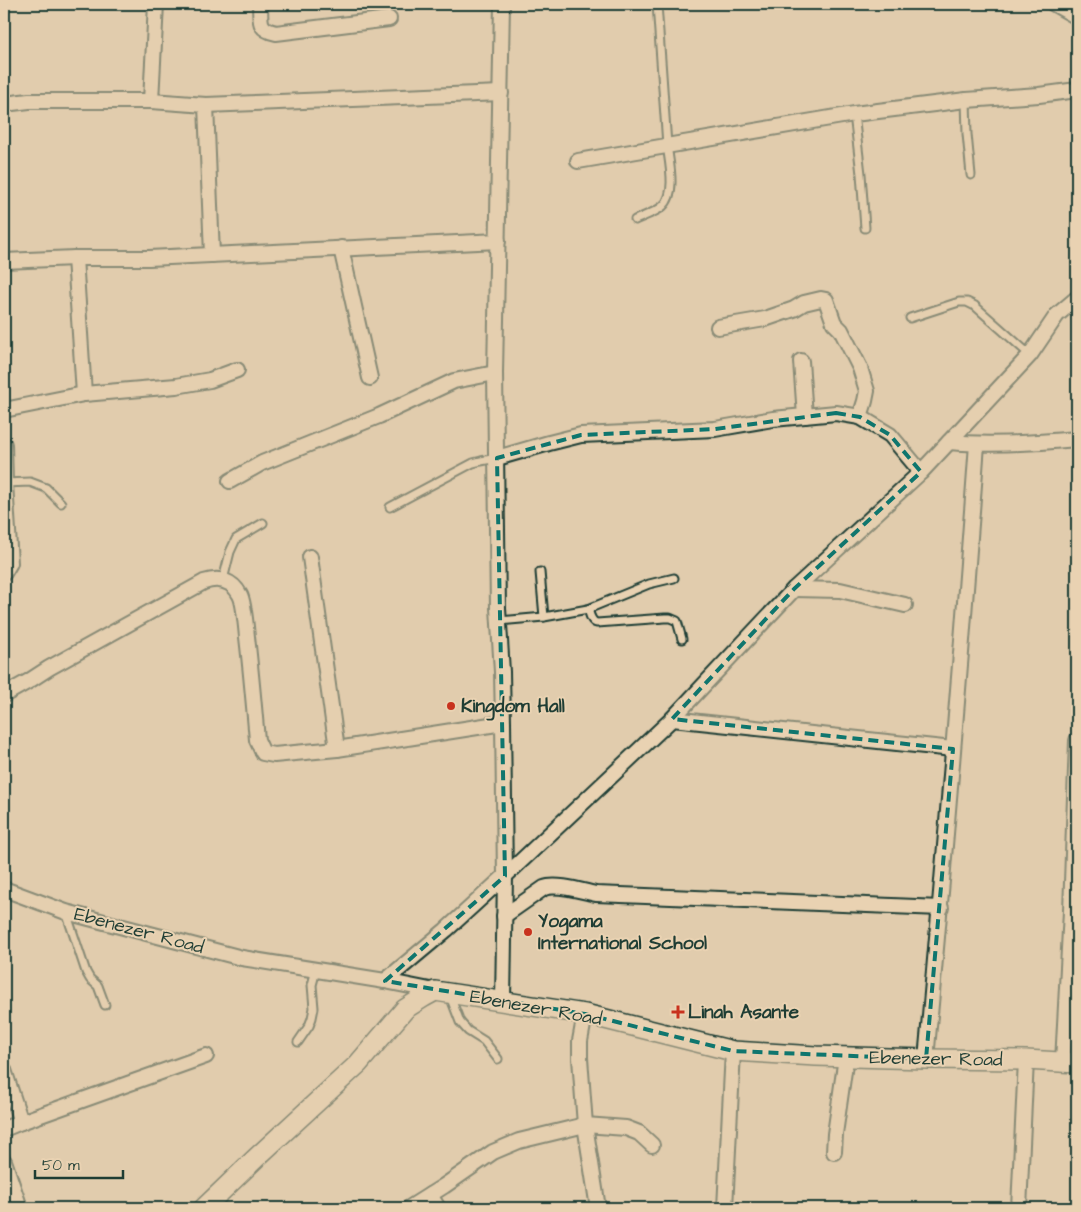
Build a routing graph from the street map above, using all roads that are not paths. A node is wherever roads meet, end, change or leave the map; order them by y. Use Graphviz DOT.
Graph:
graph roads {
  1 [pos="156,4"];
  2 [pos="260,4"];
  3 [pos="502,4"];
  4 [pos="657,4"];
  5 [pos="1054,4"];
  6 [pos="1077,17"];
  7 [pos="389,19"];
  8 [pos="1077,90"];
  9 [pos="501,93"];
  10 [pos="966,100"];
  11 [pos="151,102"];
  12 [pos="4,104"];
  13 [pos="206,105"];
  14 [pos="854,114"];
  15 [pos="667,145"];
  16 [pos="578,161"];
  17 [pos="971,175"];
  18 [pos="635,220"];
  19 [pos="865,228"];
  20 [pos="498,241"];
  21 [pos="341,248"];
  22 [pos="212,255"];
  23 [pos="75,258"];
  24 [pos="4,261"];
  25 [pos="1077,298"];
  26 [pos="910,318"];
  27 [pos="718,326"];
  28 [pos="1030,355"];
  29 [pos="801,361"];
  30 [pos="237,370"];
  31 [pos="495,374"];
  32 [pos="370,378"];
  33 [pos="84,394"];
  34 [pos="4,410"];
  35 [pos="805,416"];
  36 [pos="860,417"];
  37 [pos="1077,439"];
  38 [pos="949,442"];
  39 [pos="4,444"];
  40 [pos="977,444"];
  41 [pos="497,458"];
  42 [pos="921,472"];
  43 [pos="230,481"];
  44 [pos="5,483"];
  45 [pos="61,503"];
  46 [pos="390,507"];
  47 [pos="263,523"];
  48 [pos="310,557"];
  49 [pos="540,572"];
  50 [pos="4,573"];
  51 [pos="674,578"];
  52 [pos="223,580"];
  53 [pos="794,589"];
  54 [pos="905,605"];
  55 [pos="588,610"];
  56 [pos="544,617"];
  57 [pos="499,621"];
  58 [pos="682,640"];
  59 [pos="4,695"];
  60 [pos="672,719"];
  61 [pos="503,723"];
  62 [pos="1077,740"];
  63 [pos="337,749"];
  64 [pos="953,749"];
  65 [pos="505,876"];
  66 [pos="4,889"];
  67 [pos="940,908"];
  68 [pos="1074,911"];
  69 [pos="66,912"];
  70 [pos="504,916"];
  71 [pos="316,970"];
  72 [pos="385,981"];
  73 [pos="442,992"];
  74 [pos="503,1001"];
  75 [pos="105,1005"];
  76 [pos="586,1014"];
  77 [pos="298,1042"];
  78 [pos="733,1051"];
  79 [pos="206,1056"];
  80 [pos="846,1057"];
  81 [pos="498,1059"];
  82 [pos="926,1059"];
  83 [pos="1026,1060"];
  84 [pos="1070,1063"];
  85 [pos="4,1070"];
  86 [pos="21,1122"];
  87 [pos="585,1125"];
  88 [pos="4,1130"];
  89 [pos="652,1146"];
  90 [pos="834,1152"];
  91 [pos="4,1161"];
  92 [pos="430,1195"];
  93 [pos="20,1208"];
  94 [pos="204,1208"];
  95 [pos="409,1208"];
  96 [pos="438,1208"];
  97 [pos="598,1208"];
  98 [pos="725,1208"];
  99 [pos="1018,1208"];
  1 -- 11 [label="street"];
  2 -- 7 [label="street"];
  3 -- 9 [label="street"];
  4 -- 15 [label="lane"];
  5 -- 6 [label="street"];
  8 -- 10 [label="street"];
  9 -- 13 [label="street"];
  9 -- 20 [label="street"];
  10 -- 14 [label="street"];
  10 -- 17 [label="lane"];
  11 -- 12 [label="street"];
  11 -- 13 [label="street"];
  13 -- 22 [label="street"];
  14 -- 15 [label="street"];
  14 -- 19 [label="lane"];
  15 -- 16 [label="street"];
  15 -- 18 [label="lane"];
  20 -- 21 [label="street"];
  20 -- 31 [label="street"];
  21 -- 22 [label="street"];
  21 -- 32 [label="street"];
  22 -- 23 [label="street"];
  23 -- 24 [label="street"];
  23 -- 33 [label="street"];
  25 -- 28 [label="street"];
  26 -- 28 [label="lane"];
  27 -- 36 [label="street"];
  28 -- 38 [label="street"];
  29 -- 35 [label="street"];
  30 -- 33 [label="street"];
  31 -- 41 [label="street"];
  31 -- 43 [label="street"];
  33 -- 34 [label="street"];
  35 -- 36 [label="street"];
  35 -- 41 [label="street"];
  36 -- 42 [label="street"];
  37 -- 40 [label="street"];
  38 -- 40 [label="street"];
  38 -- 42 [label="street"];
  39 -- 44 [label="street"];
  40 -- 64 [label="street"];
  41 -- 46 [label="lane"];
  41 -- 57 [label="street"];
  42 -- 53 [label="street"];
  44 -- 45 [label="lane"];
  44 -- 50 [label="street"];
  47 -- 52 [label="lane"];
  48 -- 63 [label="street"];
  49 -- 56 [label="lane"];
  51 -- 55 [label="lane"];
  52 -- 59 [label="street"];
  52 -- 63 [label="street"];
  53 -- 54 [label="street"];
  53 -- 60 [label="street"];
  55 -- 56 [label="lane"];
  55 -- 58 [label="lane"];
  56 -- 57 [label="lane"];
  57 -- 61 [label="street"];
  60 -- 64 [label="street"];
  60 -- 65 [label="street"];
  61 -- 63 [label="street"];
  61 -- 65 [label="street"];
  62 -- 68 [label="street"];
  64 -- 67 [label="street"];
  65 -- 70 [label="street"];
  65 -- 72 [label="street"];
  66 -- 69 [label="street, Ebenezer Road"];
  67 -- 70 [label="street"];
  67 -- 82 [label="street"];
  68 -- 84 [label="street"];
  69 -- 71 [label="street, Ebenezer Road"];
  69 -- 75 [label="lane"];
  70 -- 74 [label="street"];
  71 -- 72 [label="street, Ebenezer Road"];
  71 -- 77 [label="lane"];
  72 -- 73 [label="street, Ebenezer Road"];
  73 -- 74 [label="street, Ebenezer Road"];
  73 -- 81 [label="lane"];
  73 -- 94 [label="street"];
  74 -- 76 [label="street, Ebenezer Road"];
  76 -- 78 [label="street, Ebenezer Road"];
  76 -- 87 [label="street"];
  78 -- 80 [label="street, Ebenezer Road"];
  78 -- 98 [label="street"];
  79 -- 86 [label="street"];
  80 -- 82 [label="street, Ebenezer Road"];
  80 -- 90 [label="street"];
  82 -- 83 [label="street, Ebenezer Road"];
  83 -- 84 [label="street, Ebenezer Road"];
  83 -- 99 [label="street"];
  85 -- 86 [label="street"];
  86 -- 88 [label="street"];
  87 -- 89 [label="street"];
  87 -- 92 [label="street"];
  87 -- 97 [label="street"];
  91 -- 93 [label="street"];
  92 -- 95 [label="street"];
  92 -- 96 [label="street"];
}
